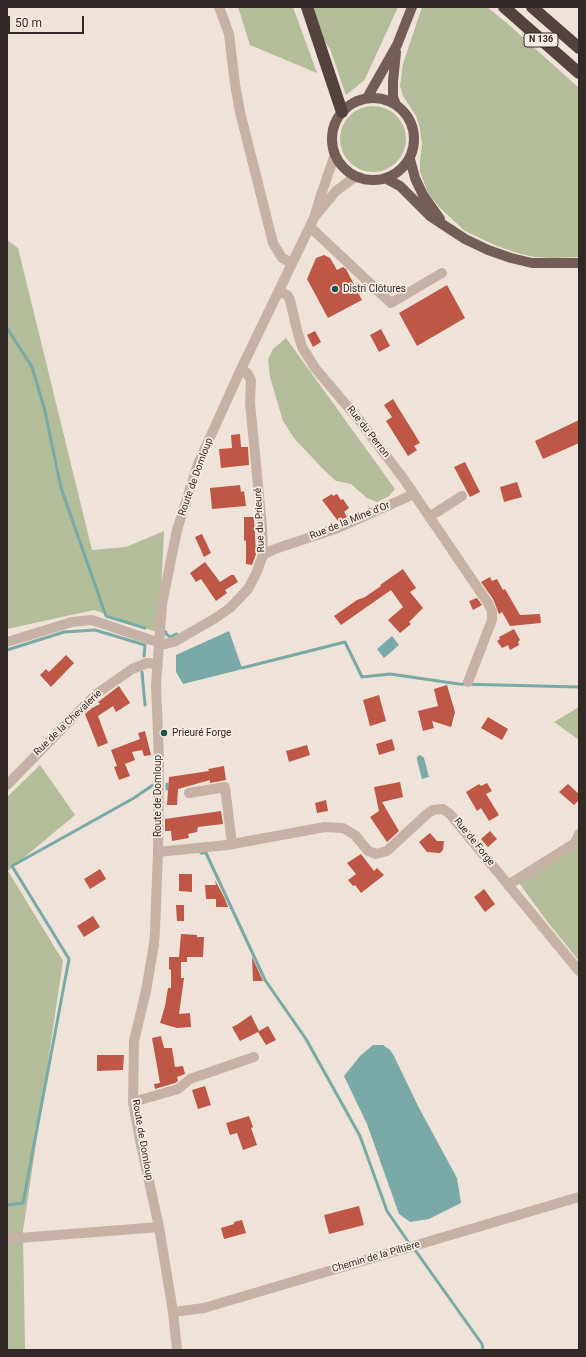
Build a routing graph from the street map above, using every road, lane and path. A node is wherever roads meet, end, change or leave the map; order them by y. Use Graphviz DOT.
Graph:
graph roads {
  1 [pos="219,7"];
  2 [pos="307,7"];
  3 [pos="412,7"];
  4 [pos="504,7"];
  5 [pos="532,7"];
  6 [pos="397,45"];
  7 [pos="579,48"];
  8 [pos="579,73"];
  9 [pos="367,98"];
  10 [pos="396,105"];
  11 [pos="342,112"];
  12 [pos="335,154"];
  13 [pos="410,159"];
  14 [pos="359,177"];
  15 [pos="384,178"];
  16 [pos="312,222"];
  17 [pos="448,228"];
  18 [pos="292,263"];
  19 [pos="579,263"];
  20 [pos="442,273"];
  21 [pos="279,290"];
  22 [pos="242,368"];
  23 [pos="414,494"];
  24 [pos="462,496"];
  25 [pos="429,517"];
  26 [pos="263,555"];
  27 [pos="7,642"];
  28 [pos="158,642"];
  29 [pos="157,664"];
  30 [pos="468,682"];
  31 [pos="7,784"];
  32 [pos="189,793"];
  33 [pos="579,834"];
  34 [pos="232,844"];
  35 [pos="158,852"];
  36 [pos="508,885"];
  37 [pos="579,972"];
  38 [pos="254,1057"];
  39 [pos="133,1102"];
  40 [pos="579,1197"];
  41 [pos="159,1227"];
  42 [pos="7,1240"];
  43 [pos="173,1312"];
  44 [pos="177,1350"];
  1 -- 18 [label="street"];
  2 -- 11 [label="highway"];
  3 -- 6 [label="main road"];
  4 -- 8 [label="highway, N 136"];
  5 -- 7 [label="highway, N 136"];
  6 -- 9 [label="main road"];
  6 -- 10 [label="main road"];
  9 -- 10 [label="main road"];
  9 -- 11 [label="main road"];
  10 -- 13 [label="main road"];
  11 -- 12 [label="main road"];
  12 -- 14 [label="main road"];
  12 -- 16 [label="street, Route de Domloup"];
  13 -- 15 [label="main road"];
  13 -- 17 [label="main road"];
  14 -- 15 [label="main road"];
  14 -- 16 [label="street, Route de Domloup"];
  15 -- 17 [label="main road"];
  16 -- 18 [label="street, Route de Domloup"];
  16 -- 20 [label="street"];
  17 -- 19 [label="main road"];
  18 -- 21 [label="street, Route de Domloup"];
  21 -- 22 [label="street, Route de Domloup"];
  21 -- 23 [label="street, Rue du Perron"];
  22 -- 26 [label="street, Rue du Prieuré"];
  22 -- 28 [label="street, Route de Domloup"];
  23 -- 25 [label="street, Rue du Perron"];
  23 -- 26 [label="street, Rue de la Mine d'Or"];
  24 -- 25 [label="street"];
  25 -- 30 [label="street, Rue du Perron"];
  26 -- 28 [label="street, Rue du Prieuré"];
  27 -- 28 [label="street"];
  28 -- 29 [label="street, Route de Domloup"];
  29 -- 31 [label="street, Rue de la Chevalerie"];
  29 -- 35 [label="street, Route de Domloup"];
  32 -- 34 [label="street"];
  33 -- 36 [label="street"];
  34 -- 35 [label="street, Rue de Forge"];
  34 -- 36 [label="street, Rue de Forge"];
  35 -- 39 [label="street, Route de Domloup"];
  36 -- 37 [label="street, Rue de Forge"];
  38 -- 39 [label="street"];
  39 -- 41 [label="street, Route de Domloup"];
  40 -- 43 [label="street, Chemin de la Piltière"];
  41 -- 42 [label="street"];
  41 -- 43 [label="street, Route de Domloup"];
  43 -- 44 [label="street, Route de Domloup"];
}
